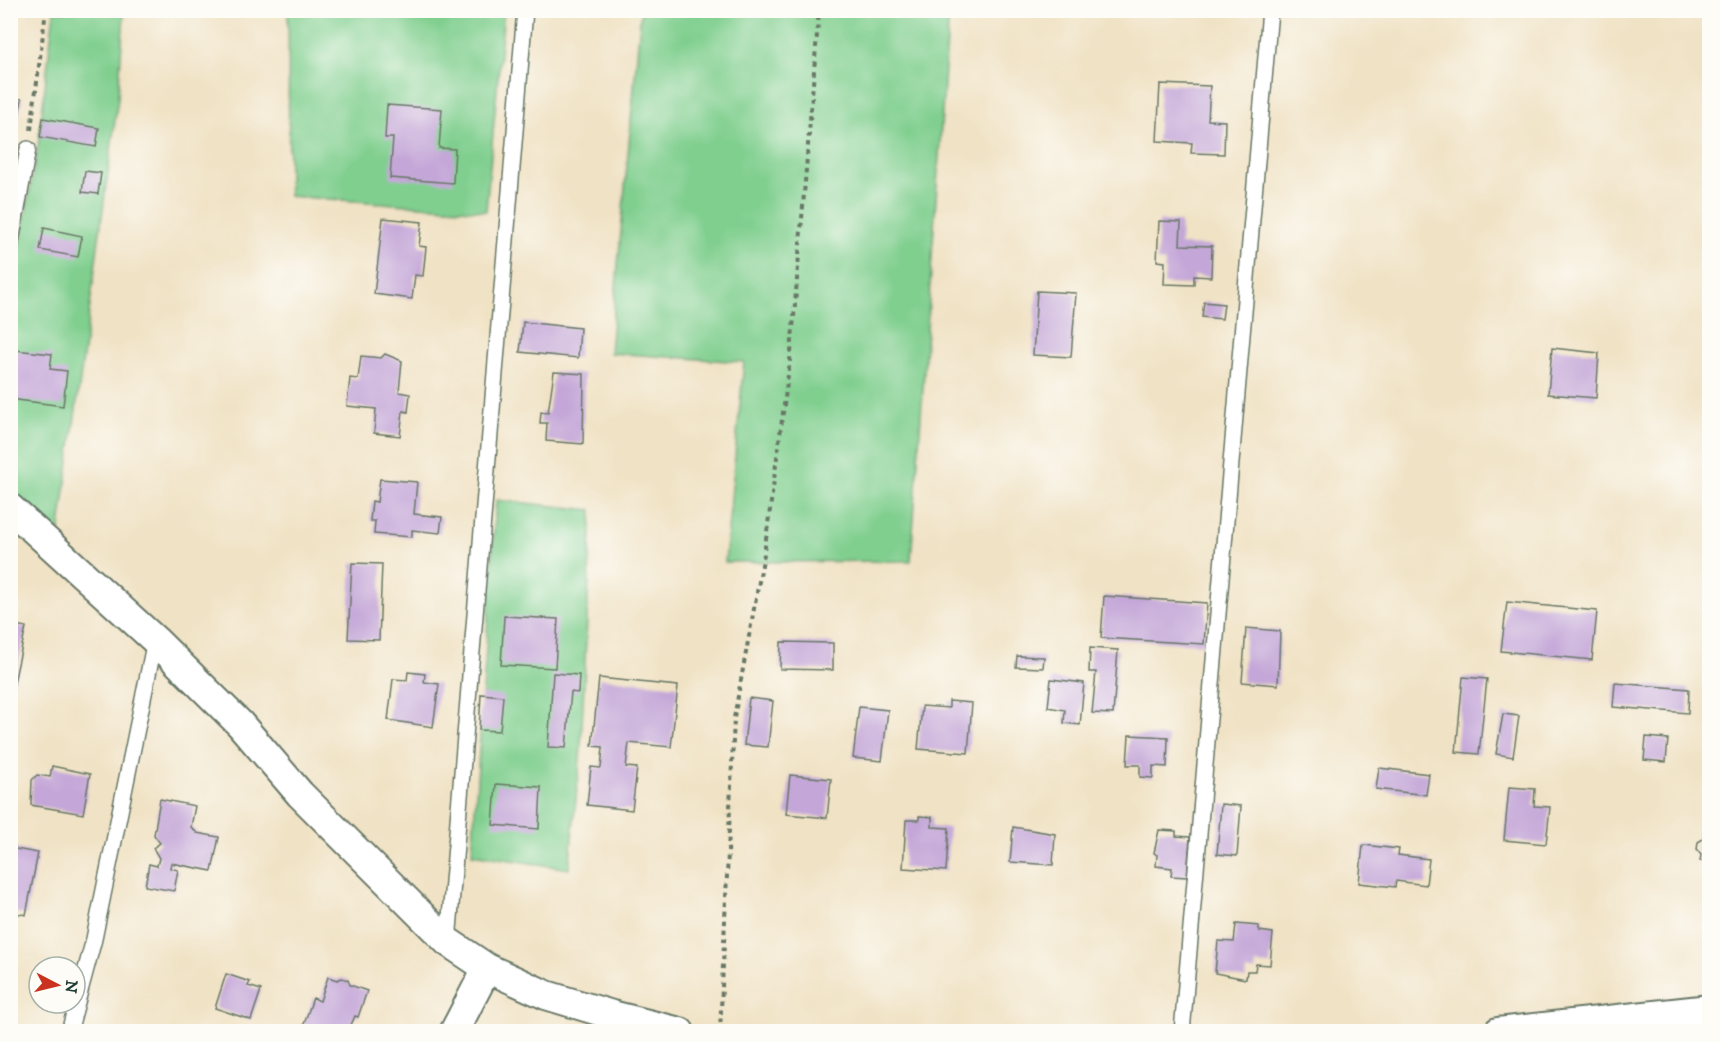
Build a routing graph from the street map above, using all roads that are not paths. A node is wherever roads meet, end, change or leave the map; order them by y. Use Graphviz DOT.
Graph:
graph roads {
  1 [pos="525,10"];
  2 [pos="1270,10"];
  3 [pos="28,149"];
  4 [pos="10,247"];
  5 [pos="10,508"];
  6 [pos="155,640"];
  7 [pos="448,942"];
  8 [pos="487,969"];
  9 [pos="1710,1009"];
  10 [pos="1643,1023"];
  11 [pos="69,1032"];
  12 [pos="454,1032"];
  13 [pos="680,1032"];
  14 [pos="1182,1032"];
  15 [pos="1498,1032"];
  1 -- 7 [label="lane"];
  2 -- 14 [label="lane"];
  3 -- 4 [label="lane"];
  5 -- 6 [label="street"];
  6 -- 7 [label="street"];
  6 -- 11 [label="lane"];
  7 -- 8 [label="street"];
  8 -- 12 [label="street"];
  8 -- 13 [label="street"];
  9 -- 10 [label="street"];
  10 -- 15 [label="street"];
}
